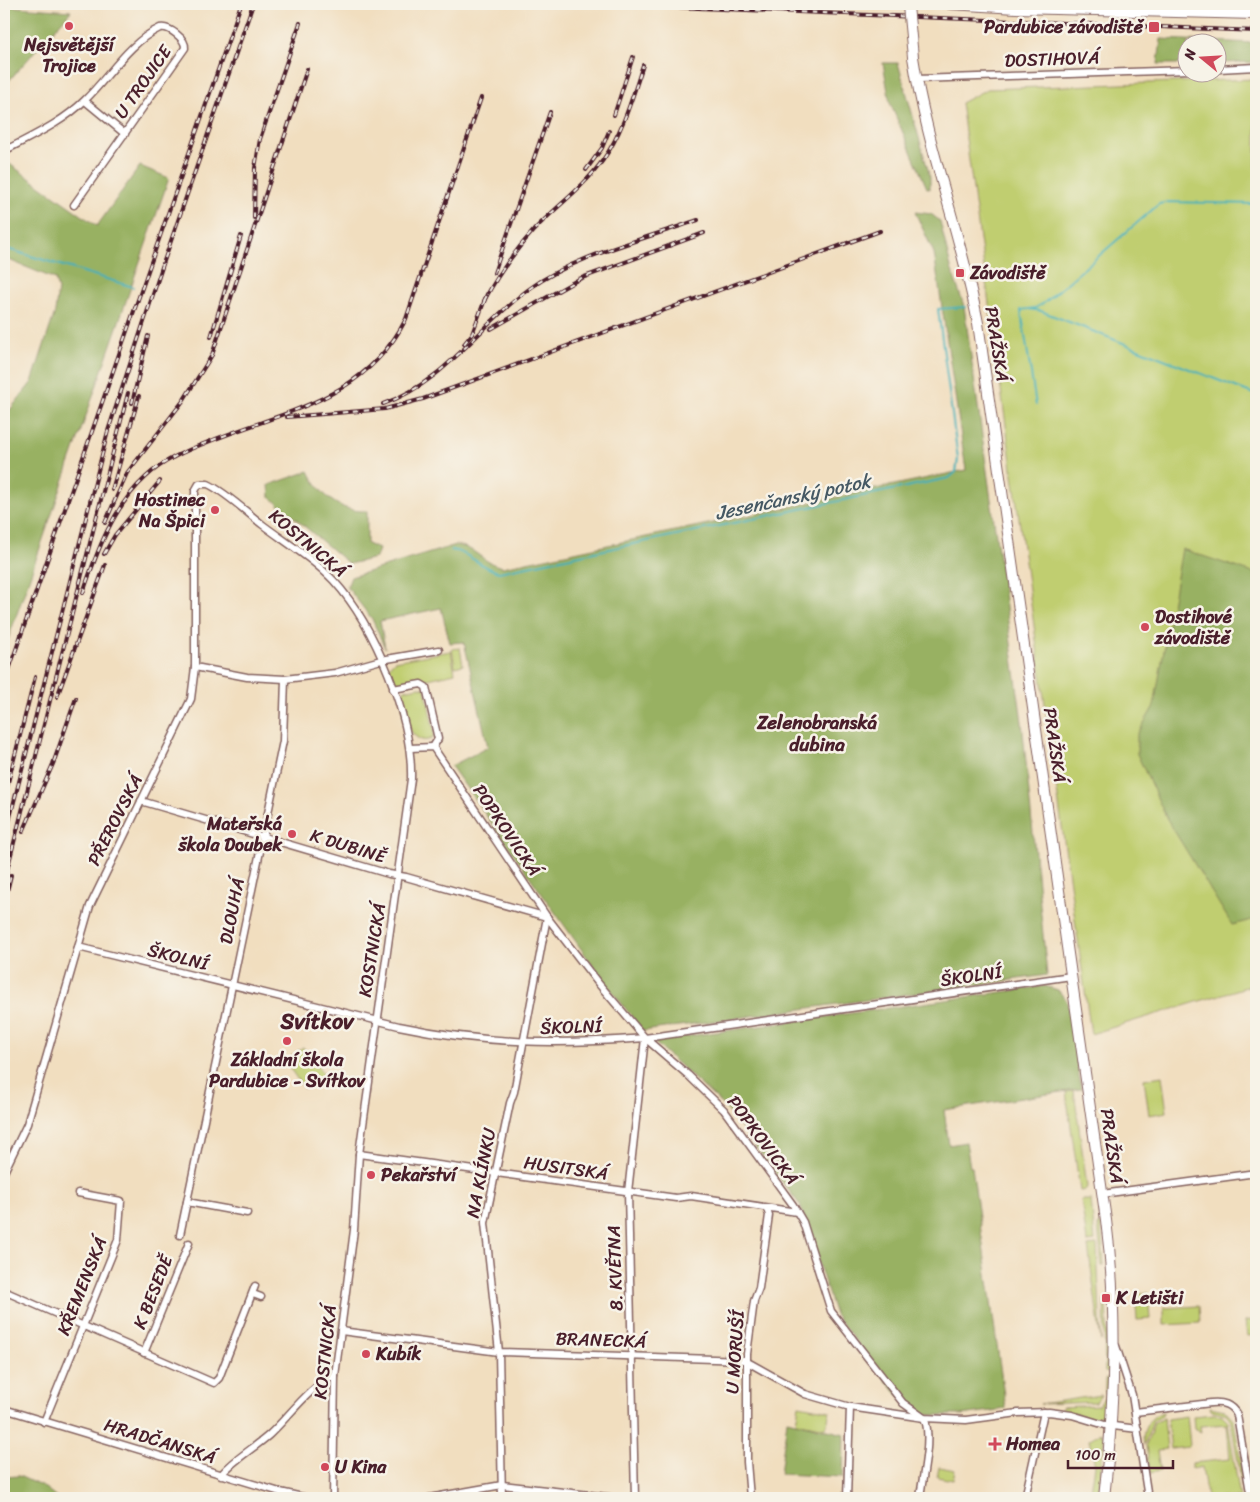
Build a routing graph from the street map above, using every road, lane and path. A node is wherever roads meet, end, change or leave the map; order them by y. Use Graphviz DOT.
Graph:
graph roads {
  1 [pos="908,4"];
  2 [pos="950,4"];
  3 [pos="1018,4"];
  4 [pos="1054,8"];
  5 [pos="1256,14"];
  6 [pos="1256,67"];
  7 [pos="1228,68"];
  8 [pos="1178,70"];
  9 [pos="917,79"];
  10 [pos="85,101"];
  11 [pos="125,134"];
  12 [pos="4,151"];
  13 [pos="74,205"];
  14 [pos="208,484"];
  15 [pos="439,650"];
  16 [pos="381,660"];
  17 [pos="195,667"];
  18 [pos="285,679"];
  19 [pos="393,689"];
  20 [pos="433,747"];
  21 [pos="410,748"];
  22 [pos="141,801"];
  23 [pos="262,836"];
  24 [pos="398,875"];
  25 [pos="547,917"];
  26 [pos="78,948"];
  27 [pos="1071,976"];
  28 [pos="232,986"];
  29 [pos="377,1020"];
  30 [pos="645,1038"];
  31 [pos="523,1043"];
  32 [pos="359,1154"];
  33 [pos="4,1172"];
  34 [pos="1256,1173"];
  35 [pos="495,1174"];
  36 [pos="628,1192"];
  37 [pos="78,1193"];
  38 [pos="1102,1194"];
  39 [pos="788,1198"];
  40 [pos="186,1202"];
  41 [pos="767,1209"];
  42 [pos="778,1209"];
  43 [pos="798,1212"];
  44 [pos="247,1213"];
  45 [pos="180,1235"];
  46 [pos="189,1242"];
  47 [pos="255,1286"];
  48 [pos="4,1291"];
  49 [pos="253,1294"];
  50 [pos="261,1297"];
  51 [pos="83,1326"];
  52 [pos="341,1331"];
  53 [pos="1114,1333"];
  54 [pos="499,1352"];
  55 [pos="144,1353"];
  56 [pos="632,1356"];
  57 [pos="747,1360"];
  58 [pos="335,1376"];
  59 [pos="850,1407"];
  60 [pos="4,1409"];
  61 [pos="1044,1412"];
  62 [pos="1135,1412"];
  63 [pos="924,1418"];
  64 [pos="44,1422"];
  65 [pos="1112,1426"];
  66 [pos="1138,1429"];
  67 [pos="221,1475"];
  68 [pos="502,1485"];
  69 [pos="280,1495"];
  70 [pos="307,1498"];
  71 [pos="333,1498"];
  72 [pos="429,1498"];
  73 [pos="502,1498"];
  74 [pos="616,1498"];
  75 [pos="635,1498"];
  76 [pos="750,1498"];
  77 [pos="847,1498"];
  78 [pos="920,1498"];
  79 [pos="1025,1498"];
  80 [pos="1104,1498"];
  81 [pos="1148,1498"];
  82 [pos="1251,1498"];
  1 -- 9 [label="main road, PRAŽSKÁ, bridge"];
  2 -- 4 [label="main road"];
  3 -- 4 [label="main road"];
  4 -- 5 [label="main road"];
  6 -- 7 [label="street"];
  8 -- 9 [label="street, DOSTIHOVÁ"];
  9 -- 27 [label="main road, PRAŽSKÁ"];
  10 -- 11 [label="street"];
  10 -- 11 [label="street, U TROJICE"];
  10 -- 12 [label="street, U TROJICE"];
  11 -- 13 [label="street, U TROJICE"];
  14 -- 16 [label="street, KOSTNICKÁ"];
  14 -- 17 [label="street, PŘEROVSKÁ"];
  15 -- 16 [label="street"];
  16 -- 18 [label="street"];
  16 -- 19 [label="street, KOSTNICKÁ"];
  17 -- 18 [label="street"];
  17 -- 22 [label="street, PŘEROVSKÁ"];
  18 -- 23 [label="street, DLOUHÁ"];
  19 -- 20 [label="street"];
  19 -- 21 [label="street, KOSTNICKÁ"];
  20 -- 21 [label="street"];
  20 -- 25 [label="street, POPKOVICKÁ"];
  21 -- 24 [label="street, KOSTNICKÁ"];
  22 -- 23 [label="street, K DUBINĚ"];
  22 -- 26 [label="street, PŘEROVSKÁ"];
  23 -- 24 [label="street, K DUBINĚ"];
  23 -- 28 [label="street, DLOUHÁ"];
  24 -- 25 [label="street, K DUBINĚ"];
  24 -- 29 [label="street, KOSTNICKÁ"];
  25 -- 30 [label="street, POPKOVICKÁ"];
  25 -- 31 [label="street, NA KLÍNKU"];
  26 -- 28 [label="street, ŠKOLNÍ"];
  26 -- 33 [label="street, PŘEROVSKÁ"];
  27 -- 30 [label="street, ŠKOLNÍ"];
  27 -- 38 [label="main road, PRAŽSKÁ"];
  28 -- 29 [label="street, ŠKOLNÍ"];
  28 -- 40 [label="street, DLOUHÁ"];
  29 -- 31 [label="street, ŠKOLNÍ"];
  29 -- 32 [label="street, KOSTNICKÁ"];
  30 -- 31 [label="street, ŠKOLNÍ"];
  30 -- 36 [label="street, 8. KVĚTNA"];
  30 -- 39 [label="street, POPKOVICKÁ"];
  31 -- 35 [label="street, NA KLÍNKU"];
  32 -- 35 [label="street, HUSITSKÁ"];
  32 -- 52 [label="street, KOSTNICKÁ"];
  34 -- 38 [label="street"];
  35 -- 36 [label="street, HUSITSKÁ"];
  35 -- 54 [label="street, NA KLÍNKU"];
  36 -- 41 [label="street, HUSITSKÁ"];
  36 -- 56 [label="street, 8. KVĚTNA"];
  37 -- 51 [label="street, KŘEMENSKÁ"];
  38 -- 53 [label="main road, PRAŽSKÁ"];
  39 -- 42 [label="street"];
  39 -- 43 [label="street, POPKOVICKÁ"];
  40 -- 44 [label="street"];
  40 -- 45 [label="street, DLOUHÁ"];
  41 -- 42 [label="street, HUSITSKÁ"];
  41 -- 57 [label="street, U MORUŠÍ"];
  42 -- 43 [label="street, HUSITSKÁ"];
  43 -- 63 [label="street, POPKOVICKÁ"];
  46 -- 55 [label="street, K BESEDĚ"];
  47 -- 49 [label="street, K BESEDĚ"];
  48 -- 51 [label="street, K BESEDĚ"];
  49 -- 50 [label="street"];
  49 -- 55 [label="street, K BESEDĚ"];
  51 -- 55 [label="street, K BESEDĚ"];
  51 -- 64 [label="street, KŘEMENSKÁ"];
  52 -- 54 [label="street, BRANECKÁ"];
  52 -- 58 [label="street, KOSTNICKÁ"];
  53 -- 62 [label="street"];
  53 -- 65 [label="main road, PRAŽSKÁ"];
  54 -- 56 [label="street, BRANECKÁ"];
  54 -- 68 [label="street, NA KLÍNKU"];
  56 -- 57 [label="street, BRANECKÁ"];
  56 -- 75 [label="street, 8. KVĚTNA"];
  57 -- 59 [label="street, BRANECKÁ"];
  57 -- 76 [label="street, U MORUŠÍ"];
  58 -- 67 [label="street"];
  58 -- 71 [label="street, KOSTNICKÁ"];
  59 -- 63 [label="street, BRANECKÁ"];
  59 -- 77 [label="street"];
  60 -- 64 [label="street, HRADČANSKÁ"];
  61 -- 63 [label="street"];
  61 -- 65 [label="street"];
  61 -- 79 [label="street"];
  62 -- 66 [label="street"];
  62 -- 82 [label="street"];
  63 -- 78 [label="street"];
  64 -- 67 [label="street, HRADČANSKÁ"];
  65 -- 66 [label="street"];
  65 -- 80 [label="main road, PRAŽSKÁ"];
  66 -- 81 [label="street"];
  67 -- 69 [label="street, HRADČANSKÁ"];
  68 -- 72 [label="street"];
  68 -- 73 [label="street, NA KLÍNKU"];
  68 -- 74 [label="street"];
  69 -- 70 [label="street, HRADČANSKÁ"];
}
